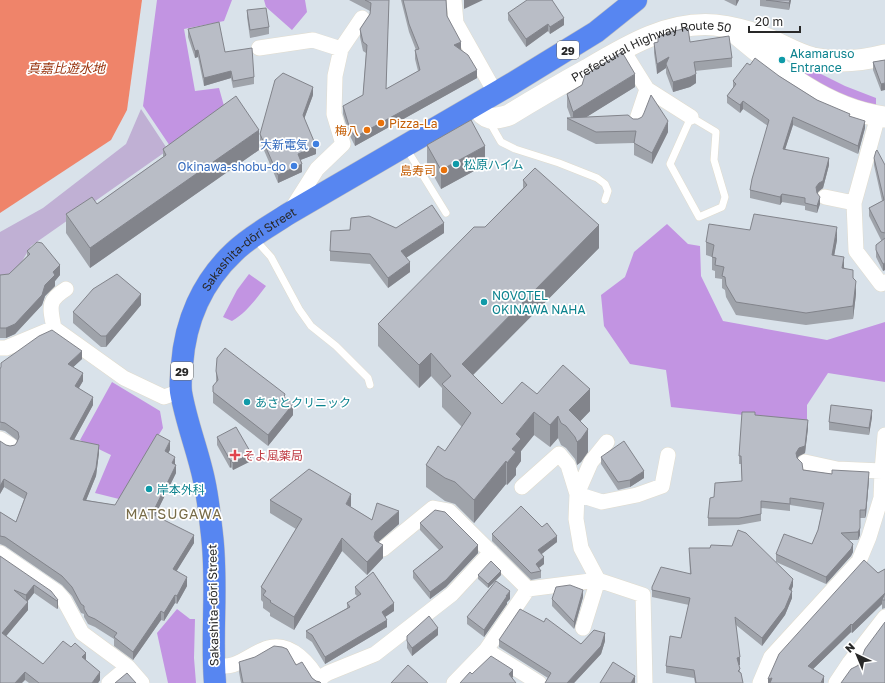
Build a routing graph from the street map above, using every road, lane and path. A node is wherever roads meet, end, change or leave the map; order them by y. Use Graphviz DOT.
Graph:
graph roads {
  1 [pos="454,0"];
  2 [pos="636,0"];
  3 [pos="362,18"];
  4 [pos="729,28"];
  5 [pos="259,48"];
  6 [pos="622,49"];
  7 [pos="341,50"];
  8 [pos="885,55"];
  9 [pos="647,89"];
  10 [pos="496,94"];
  11 [pos="482,111"];
  12 [pos="882,116"];
  13 [pos="691,117"];
  14 [pos="636,122"];
  15 [pos="405,146"];
  16 [pos="825,196"];
  17 [pos="606,200"];
  18 [pos="854,203"];
  19 [pos="446,213"];
  20 [pos="288,214"];
  21 [pos="253,237"];
  22 [pos="885,282"];
  23 [pos="66,289"];
  24 [pos="54,328"];
  25 [pos="0,348"];
  26 [pos="370,385"];
  27 [pos="181,391"];
  28 [pos="885,435"];
  29 [pos="607,442"];
  30 [pos="668,455"];
  31 [pos="805,462"];
  32 [pos="882,471"];
  33 [pos="522,487"];
  34 [pos="577,494"];
  35 [pos="383,549"];
  36 [pos="491,552"];
  37 [pos="2,557"];
  38 [pos="598,580"];
  39 [pos="528,589"];
  40 [pos="885,617"];
  41 [pos="584,628"];
  42 [pos="486,650"];
  43 [pos="128,667"];
  44 [pos="214,675"];
  45 [pos="319,681"];
  46 [pos="109,683"];
  47 [pos="142,683"];
  48 [pos="454,683"];
  49 [pos="538,683"];
  50 [pos="645,683"];
  51 [pos="760,683"];
  52 [pos="836,683"];
  1 -- 10 [label="street"];
  2 -- 10 [label="main road, Sakashita-dōri Street / 29"];
  3 -- 7 [label="street"];
  4 -- 6 [label="main road, Prefectural Highway Route 50"];
  4 -- 8 [label="main road, Prefectural Highway Route 50"];
  4 -- 12 [label="main road"];
  5 -- 7 [label="street"];
  6 -- 9 [label="street"];
  6 -- 11 [label="main road, Prefectural Highway Route 50"];
  7 -- 20 [label="street"];
  9 -- 13 [label="street"];
  9 -- 14 [label="street"];
  10 -- 11 [label="main road, Sakashita-dōri Street / 29"];
  11 -- 15 [label="main road, Sakashita-dōri Street / 29"];
  11 -- 17 [label="lane"];
  12 -- 18 [label="street"];
  13 -- 13 [label="lane"];
  15 -- 19 [label="lane"];
  15 -- 20 [label="main road, Sakashita-dōri Street / 29"];
  16 -- 18 [label="street"];
  18 -- 22 [label="street"];
  20 -- 21 [label="main road, Sakashita-dōri Street / 29"];
  21 -- 26 [label="lane"];
  21 -- 27 [label="main road, Sakashita-dōri Street / 29"];
  23 -- 24 [label="street"];
  24 -- 25 [label="street"];
  24 -- 27 [label="street"];
  27 -- 44 [label="main road, Sakashita-dōri Street / 29"];
  28 -- 32 [label="street"];
  29 -- 34 [label="street"];
  30 -- 34 [label="street"];
  31 -- 32 [label="street"];
  32 -- 51 [label="street"];
  33 -- 34 [label="street"];
  34 -- 38 [label="street"];
  35 -- 36 [label="street"];
  36 -- 39 [label="street"];
  36 -- 45 [label="street"];
  37 -- 43 [label="street"];
  38 -- 39 [label="street"];
  38 -- 41 [label="street"];
  38 -- 50 [label="street"];
  39 -- 42 [label="street"];
  40 -- 52 [label="street"];
  42 -- 48 [label="street"];
  42 -- 49 [label="street"];
  43 -- 46 [label="street"];
  43 -- 47 [label="street"];
  44 -- 45 [label="street"];
}
